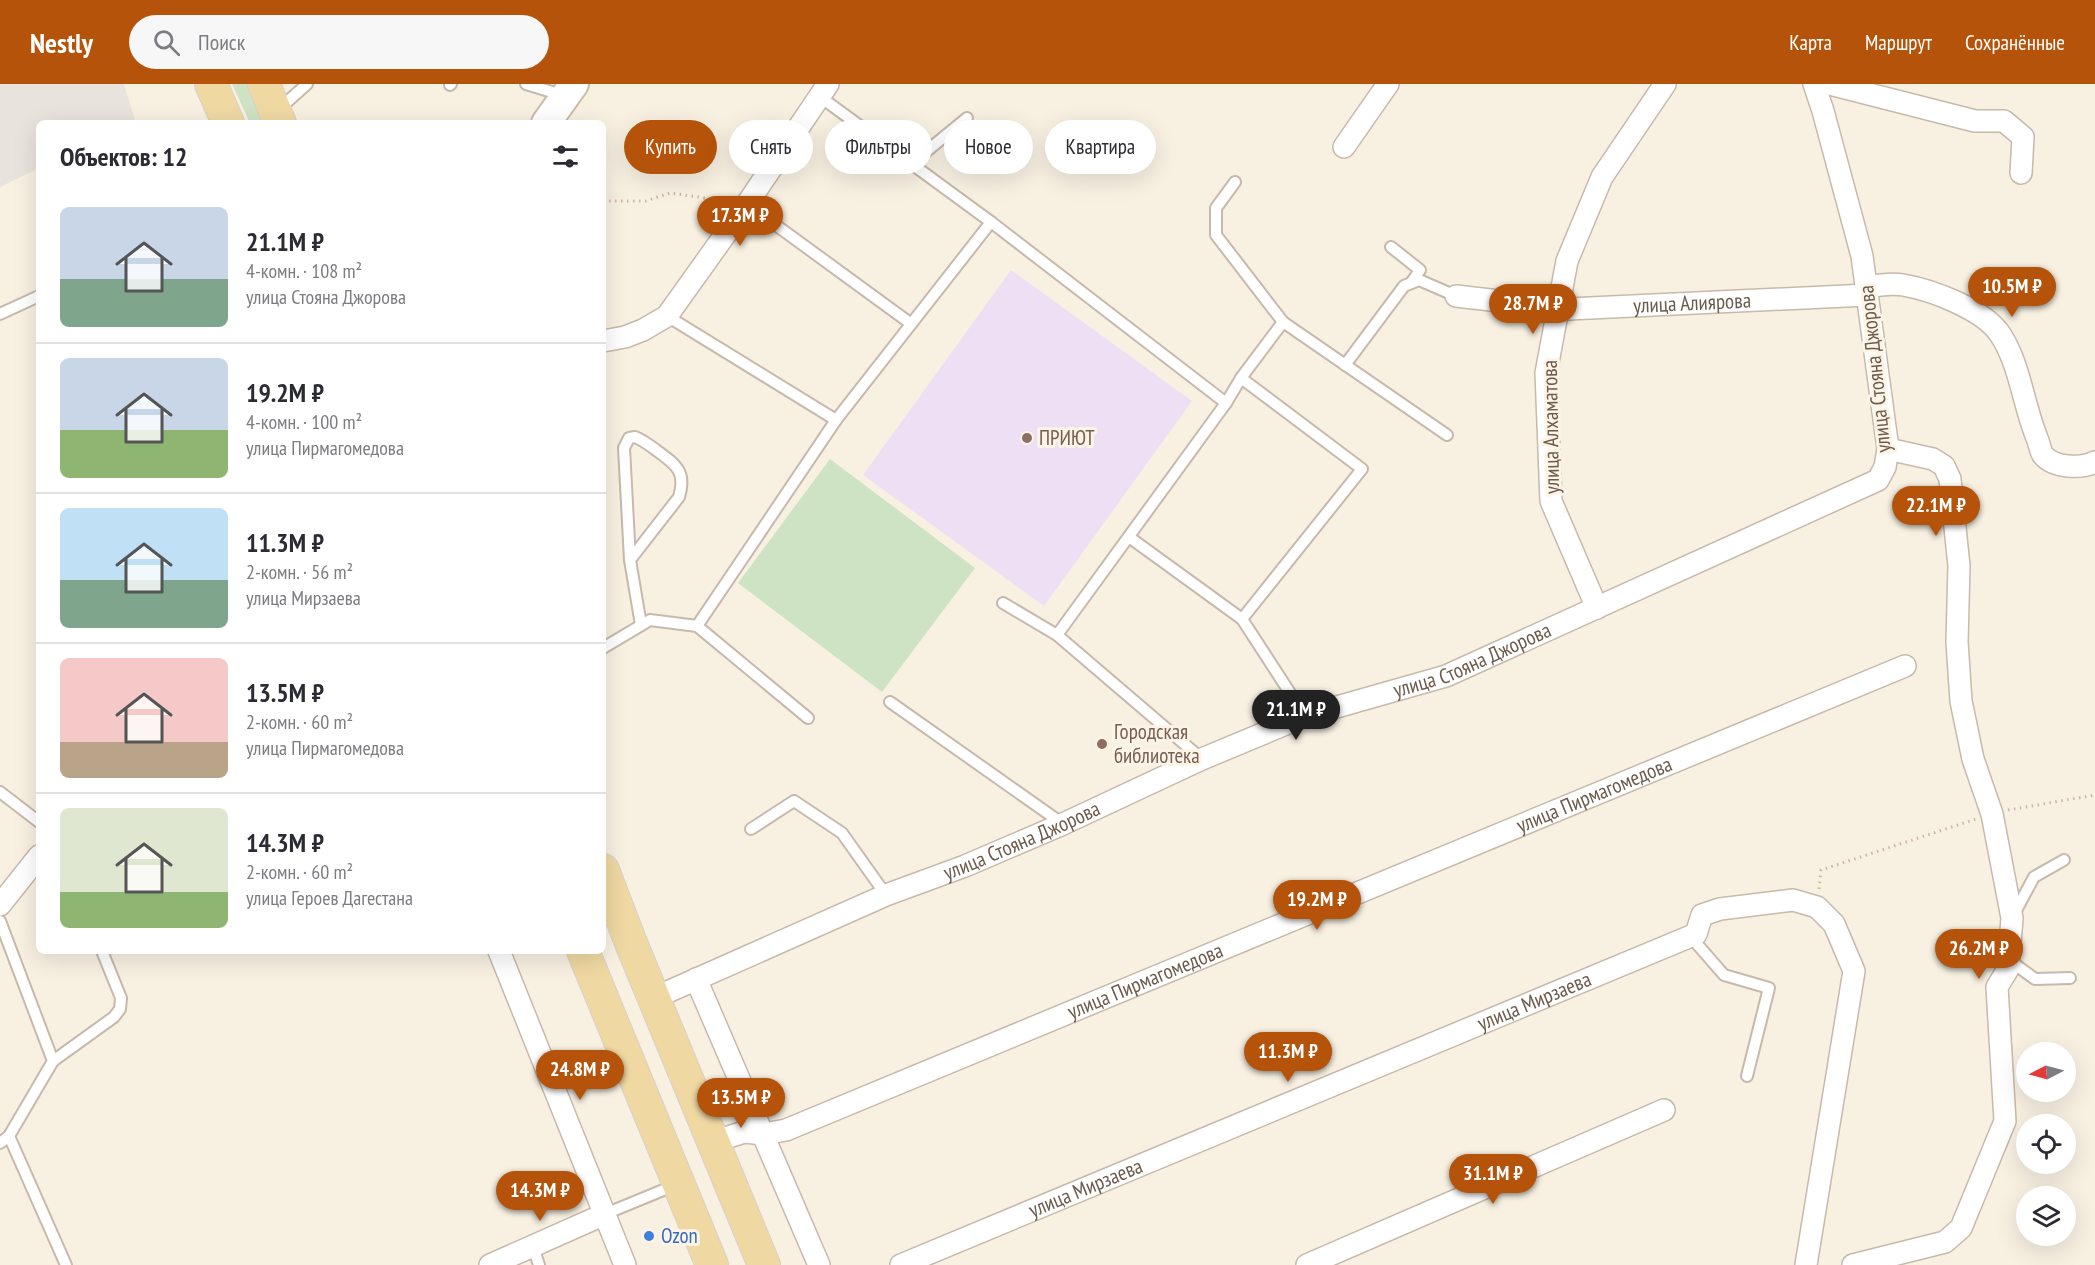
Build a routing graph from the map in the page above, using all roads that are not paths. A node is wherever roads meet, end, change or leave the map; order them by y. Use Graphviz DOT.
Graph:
graph roads {
  1 [pos="211,84"];
  2 [pos="264,84"];
  3 [pos="307,84"];
  4 [pos="526,84"];
  5 [pos="1388,84"];
  6 [pos="1665,84"];
  7 [pos="1814,84"];
  8 [pos="1830,84"];
  9 [pos="824,90"];
  10 [pos="570,101"];
  11 [pos="278,118"];
  12 [pos="967,118"];
  13 [pos="225,120"];
  14 [pos="549,120"];
  15 [pos="859,120"];
  16 [pos="932,147"];
  17 [pos="1344,147"];
  18 [pos="2021,173"];
  19 [pos="925,174"];
  20 [pos="1235,182"];
  21 [pos="747,204"];
  22 [pos="990,222"];
  23 [pos="1391,248"];
  24 [pos="1411,284"];
  25 [pos="1867,291"];
  26 [pos="1456,296"];
  27 [pos="36,297"];
  28 [pos="1558,307"];
  29 [pos="0,314"];
  30 [pos="667,316"];
  31 [pos="1283,322"];
  32 [pos="910,324"];
  33 [pos="606,340"];
  34 [pos="1346,365"];
  35 [pos="1241,378"];
  36 [pos="1226,403"];
  37 [pos="836,420"];
  38 [pos="1447,435"];
  39 [pos="1888,449"];
  40 [pos="2095,462"];
  41 [pos="1129,537"];
  42 [pos="630,560"];
  43 [pos="1003,603"];
  44 [pos="1597,608"];
  45 [pos="1242,619"];
  46 [pos="641,625"];
  47 [pos="697,626"];
  48 [pos="1058,635"];
  49 [pos="606,646"];
  50 [pos="1905,666"];
  51 [pos="890,702"];
  52 [pos="1305,716"];
  53 [pos="807,718"];
  54 [pos="1202,759"];
  55 [pos="0,792"];
  56 [pos="36,820"];
  57 [pos="1063,824"];
  58 [pos="751,829"];
  59 [pos="36,860"];
  60 [pos="2064,860"];
  61 [pos="606,878"];
  62 [pos="886,895"];
  63 [pos="0,905"];
  64 [pos="2012,918"];
  65 [pos="0,921"];
  66 [pos="1690,936"];
  67 [pos="103,954"];
  68 [pos="500,954"];
  69 [pos="584,954"];
  70 [pos="2008,960"];
  71 [pos="2070,978"];
  72 [pos="696,979"];
  73 [pos="654,998"];
  74 [pos="53,1061"];
  75 [pos="1747,1076"];
  76 [pos="1664,1110"];
  77 [pos="764,1134"];
  78 [pos="9,1136"];
  79 [pos="713,1142"];
  80 [pos="0,1143"];
  81 [pos="678,1184"];
  82 [pos="605,1214"];
  83 [pos="536,1256"];
  84 [pos="762,1261"];
  85 [pos="66,1265"];
  86 [pos="490,1265"];
  87 [pos="625,1265"];
  88 [pos="712,1265"];
  89 [pos="720,1265"];
  90 [pos="819,1265"];
  91 [pos="901,1265"];
  92 [pos="1307,1265"];
  93 [pos="1806,1265"];
  94 [pos="1853,1265"];
  1 -- 13 [label="main road"];
  2 -- 11 [label="main road"];
  3 -- 11 [label="lane"];
  4 -- 10 [label="lane"];
  5 -- 17 [label="street"];
  6 -- 28 [label="street, улица Алхаматова"];
  7 -- 25 [label="street, улица Стояна Джорова"];
  8 -- 18 [label="street"];
  9 -- 15 [label="lane"];
  9 -- 21 [label="street"];
  10 -- 14 [label="main road"];
  12 -- 16 [label="lane"];
  19 -- 22 [label="lane"];
  20 -- 31 [label="lane"];
  21 -- 30 [label="street"];
  21 -- 32 [label="lane"];
  22 -- 32 [label="lane"];
  22 -- 36 [label="lane"];
  23 -- 24 [label="lane"];
  24 -- 26 [label="lane, улица Алиярова"];
  24 -- 34 [label="lane"];
  25 -- 28 [label="street, улица Алиярова"];
  25 -- 39 [label="street, улица Стояна Джорова"];
  25 -- 40 [label="street, улица Алиярова"];
  26 -- 28 [label="street, улица Алиярова"];
  27 -- 29 [label="lane"];
  28 -- 44 [label="street, улица Алхаматова"];
  30 -- 33 [label="street"];
  30 -- 37 [label="lane"];
  31 -- 34 [label="lane"];
  31 -- 35 [label="lane"];
  32 -- 37 [label="lane"];
  34 -- 38 [label="lane"];
  35 -- 36 [label="lane"];
  35 -- 45 [label="lane"];
  36 -- 41 [label="lane"];
  37 -- 47 [label="lane"];
  39 -- 44 [label="street, улица Стояна Джорова"];
  39 -- 64 [label="street"];
  41 -- 45 [label="lane"];
  41 -- 48 [label="lane"];
  42 -- 42 [label="lane"];
  42 -- 46 [label="lane"];
  43 -- 48 [label="lane"];
  44 -- 52 [label="street, улица Стояна Джорова"];
  45 -- 52 [label="lane"];
  46 -- 47 [label="lane"];
  46 -- 49 [label="lane"];
  47 -- 53 [label="lane"];
  48 -- 54 [label="lane"];
  50 -- 77 [label="street, улица Пирмагомедова"];
  51 -- 57 [label="lane"];
  52 -- 54 [label="street, улица Стояна Джорова"];
  54 -- 57 [label="street, улица Стояна Джорова"];
  55 -- 56 [label="lane"];
  57 -- 62 [label="street, улица Стояна Джорова"];
  58 -- 62 [label="lane"];
  59 -- 63 [label="street"];
  60 -- 64 [label="lane"];
  61 -- 73 [label="main road"];
  62 -- 72 [label="street, улица Стояна Джорова"];
  64 -- 70 [label="street"];
  65 -- 74 [label="lane"];
  66 -- 75 [label="lane"];
  66 -- 91 [label="street, улица Мирзаева"];
  66 -- 93 [label="street"];
  67 -- 74 [label="lane"];
  68 -- 82 [label="street"];
  69 -- 81 [label="main road"];
  70 -- 71 [label="lane"];
  70 -- 94 [label="street"];
  72 -- 73 [label="street, улица Стояна Джорова"];
  72 -- 77 [label="street"];
  73 -- 79 [label="main road"];
  74 -- 78 [label="lane"];
  76 -- 92 [label="street"];
  77 -- 79 [label="street, улица Пирмагомедова"];
  77 -- 90 [label="street"];
  78 -- 80 [label="lane"];
  78 -- 85 [label="lane"];
  79 -- 84 [label="main road"];
  81 -- 82 [label="lane"];
  81 -- 88 [label="main road"];
  82 -- 83 [label="street"];
  82 -- 87 [label="street"];
  83 -- 86 [label="street"];
  84 -- 89 [label="main road"];
}
